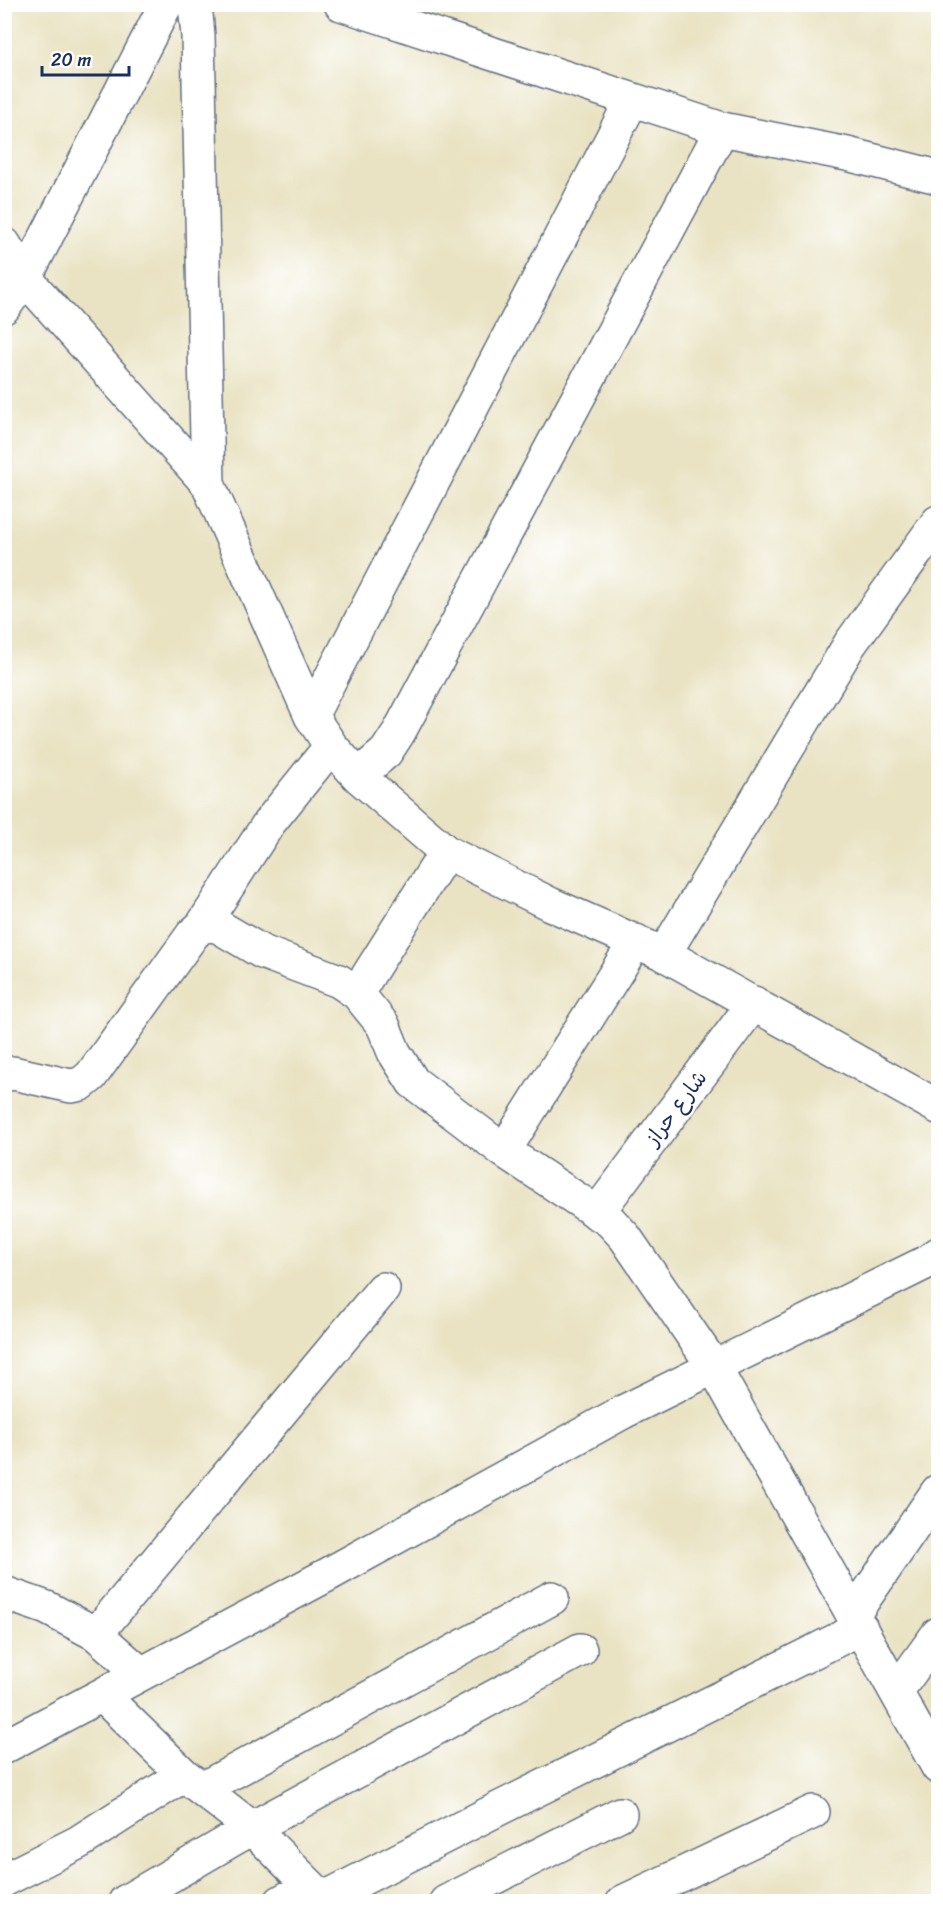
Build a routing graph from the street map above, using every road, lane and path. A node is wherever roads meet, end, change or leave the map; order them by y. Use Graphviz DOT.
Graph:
graph roads {
  1 [pos="166,4"];
  2 [pos="195,4"];
  3 [pos="341,4"];
  4 [pos="632,100"];
  5 [pos="722,129"];
  6 [pos="939,177"];
  7 [pos="4,244"];
  8 [pos="25,278"];
  9 [pos="4,307"];
  10 [pos="208,484"];
  11 [pos="939,522"];
  12 [pos="311,716"];
  13 [pos="331,746"];
  14 [pos="358,776"];
  15 [pos="446,852"];
  16 [pos="202,926"];
  17 [pos="650,947"];
  18 [pos="357,993"];
  19 [pos="754,1003"];
  20 [pos="4,1075"];
  21 [pos="939,1107"];
  22 [pos="504,1151"];
  23 [pos="597,1213"];
  24 [pos="939,1254"];
  25 [pos="383,1289"];
  26 [pos="714,1367"];
  27 [pos="939,1491"];
  28 [pos="4,1593"];
  29 [pos="552,1599"];
  30 [pos="857,1622"];
  31 [pos="96,1634"];
  32 [pos="939,1634"];
  33 [pos="579,1650"];
  34 [pos="141,1674"];
  35 [pos="896,1692"];
  36 [pos="102,1695"];
  37 [pos="4,1747"];
  38 [pos="939,1767"];
  39 [pos="193,1782"];
  40 [pos="813,1812"];
  41 [pos="621,1814"];
  42 [pos="252,1828"];
  43 [pos="4,1880"];
  44 [pos="320,1896"];
  45 [pos="125,1902"];
  46 [pos="281,1902"];
  47 [pos="446,1902"];
  48 [pos="623,1902"];
  1 -- 8 [label="street"];
  2 -- 10 [label="street"];
  3 -- 4 [label="street"];
  4 -- 5 [label="street"];
  4 -- 12 [label="street"];
  5 -- 6 [label="street"];
  5 -- 14 [label="street"];
  7 -- 8 [label="street"];
  8 -- 9 [label="street"];
  8 -- 10 [label="street"];
  10 -- 12 [label="street"];
  11 -- 17 [label="street"];
  12 -- 13 [label="street"];
  13 -- 14 [label="street"];
  13 -- 16 [label="street"];
  14 -- 15 [label="street"];
  15 -- 17 [label="street"];
  15 -- 18 [label="street"];
  16 -- 18 [label="street"];
  16 -- 20 [label="street"];
  17 -- 19 [label="street"];
  17 -- 22 [label="street"];
  18 -- 22 [label="street"];
  19 -- 21 [label="street"];
  19 -- 23 [label="street, شارع حراز"];
  22 -- 23 [label="street"];
  23 -- 26 [label="street"];
  24 -- 26 [label="street"];
  25 -- 31 [label="street"];
  26 -- 30 [label="street"];
  26 -- 34 [label="street"];
  27 -- 30 [label="street"];
  28 -- 31 [label="street"];
  29 -- 39 [label="street"];
  30 -- 35 [label="street"];
  30 -- 44 [label="street"];
  31 -- 34 [label="street"];
  32 -- 35 [label="street"];
  33 -- 42 [label="street"];
  34 -- 36 [label="street"];
  35 -- 38 [label="street"];
  36 -- 37 [label="street"];
  36 -- 39 [label="street"];
  39 -- 42 [label="street"];
  39 -- 43 [label="street"];
  40 -- 48 [label="street"];
  41 -- 47 [label="street"];
  42 -- 44 [label="street"];
  42 -- 45 [label="street"];
  44 -- 46 [label="street"];
}
